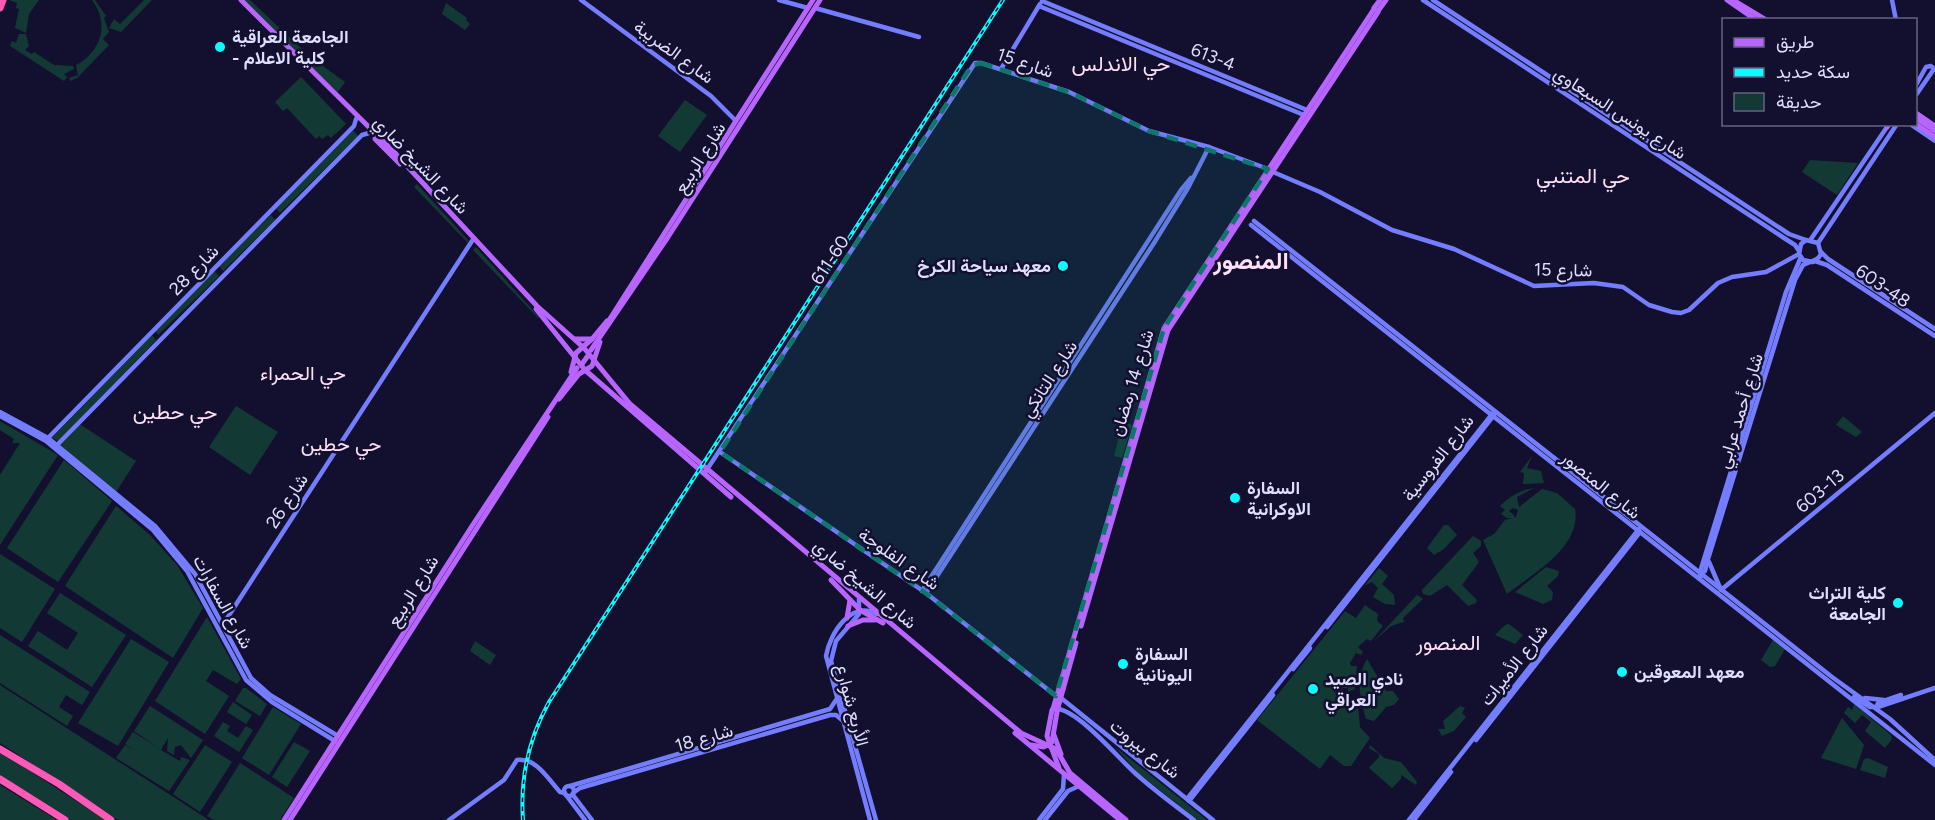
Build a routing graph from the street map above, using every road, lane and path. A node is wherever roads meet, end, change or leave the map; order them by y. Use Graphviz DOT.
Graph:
graph roads {
  1 [pos="3,0"];
  2 [pos="239,0"];
  3 [pos="581,0"];
  4 [pos="779,0"];
  5 [pos="813,0"];
  6 [pos="820,0"];
  7 [pos="1423,0"];
  8 [pos="1433,0"];
  9 [pos="1727,0"];
  10 [pos="1733,0"];
  11 [pos="1892,0"];
  12 [pos="1383,1"];
  13 [pos="1041,2"];
  14 [pos="0,8"];
  15 [pos="812,8"];
  16 [pos="1376,10"];
  17 [pos="1753,18"];
  18 [pos="1763,18"];
  19 [pos="1896,18"];
  20 [pos="796,32"];
  21 [pos="920,37"];
  22 [pos="975,63"];
  23 [pos="1001,69"];
  24 [pos="1935,70"];
  25 [pos="1923,74"];
  26 [pos="1917,77"];
  27 [pos="1925,80"];
  28 [pos="1935,80"];
  29 [pos="1917,83"];
  30 [pos="1917,93"];
  31 [pos="1577,98"];
  32 [pos="722,105"];
  33 [pos="1305,112"];
  34 [pos="740,113"];
  35 [pos="1917,114"];
  36 [pos="356,119"];
  37 [pos="1917,119"];
  38 [pos="735,120"];
  39 [pos="354,126"];
  40 [pos="1889,126"];
  41 [pos="1913,126"];
  42 [pos="1915,126"];
  43 [pos="1935,126"];
  44 [pos="1935,131"];
  45 [pos="369,133"];
  46 [pos="362,135"];
  47 [pos="1935,139"];
  48 [pos="1209,147"];
  49 [pos="1272,172"];
  50 [pos="271,211"];
  51 [pos="680,213"];
  52 [pos="1242,215"];
  53 [pos="279,218"];
  54 [pos="1809,240"];
  55 [pos="472,241"];
  56 [pos="1818,243"];
  57 [pos="1821,251"];
  58 [pos="1800,254"];
  59 [pos="1814,261"];
  60 [pos="1784,263"];
  61 [pos="215,268"];
  62 [pos="1792,275"];
  63 [pos="222,276"];
  64 [pos="1887,302"];
  65 [pos="612,319"];
  66 [pos="1935,329"];
  67 [pos="153,332"];
  68 [pos="562,334"];
  69 [pos="1935,336"];
  70 [pos="160,339"];
  71 [pos="574,339"];
  72 [pos="592,339"];
  73 [pos="589,349"];
  74 [pos="586,356"];
  75 [pos="594,359"];
  76 [pos="580,366"];
  77 [pos="604,371"];
  78 [pos="596,380"];
  79 [pos="610,380"];
  80 [pos="606,388"];
  81 [pos="558,398"];
  82 [pos="1935,413"];
  83 [pos="0,414"];
  84 [pos="1493,414"];
  85 [pos="32,429"];
  86 [pos="48,438"];
  87 [pos="57,445"];
  88 [pos="720,452"];
  89 [pos="72,460"];
  90 [pos="78,465"];
  91 [pos="706,471"];
  92 [pos="1640,530"];
  93 [pos="1706,559"];
  94 [pos="1689,564"];
  95 [pos="1698,575"];
  96 [pos="1721,590"];
  97 [pos="924,592"];
  98 [pos="849,596"];
  99 [pos="859,599"];
  100 [pos="860,610"];
  101 [pos="878,617"];
  102 [pos="848,618"];
  103 [pos="222,626"];
  104 [pos="848,626"];
  105 [pos="1836,686"];
  106 [pos="1935,687"];
  107 [pos="1059,697"];
  108 [pos="1863,698"];
  109 [pos="836,700"];
  110 [pos="1887,701"];
  111 [pos="1875,708"];
  112 [pos="1055,710"];
  113 [pos="1078,717"];
  114 [pos="1890,719"];
  115 [pos="842,720"];
  116 [pos="1878,720"];
  117 [pos="320,729"];
  118 [pos="1047,730"];
  119 [pos="1053,735"];
  120 [pos="750,736"];
  121 [pos="1031,738"];
  122 [pos="336,739"];
  123 [pos="1029,745"];
  124 [pos="1050,745"];
  125 [pos="0,749"];
  126 [pos="1061,756"];
  127 [pos="1935,760"];
  128 [pos="1935,765"];
  129 [pos="1064,774"];
  130 [pos="616,775"];
  131 [pos="0,781"];
  132 [pos="1164,782"];
  133 [pos="570,786"];
  134 [pos="1079,786"];
  135 [pos="1158,792"];
  136 [pos="566,794"];
  137 [pos="573,794"];
  138 [pos="1188,800"];
  139 [pos="873,818"];
  140 [pos="64,820"];
  141 [pos="111,820"];
  142 [pos="284,820"];
  143 [pos="290,820"];
  144 [pos="449,820"];
  145 [pos="585,820"];
  146 [pos="592,820"];
  147 [pos="1039,820"];
  148 [pos="1045,820"];
  149 [pos="1119,820"];
  150 [pos="1126,820"];
  151 [pos="1194,820"];
  152 [pos="1213,820"];
  153 [pos="1411,820"];
  1 -- 14 [label="highway"];
  2 -- 36 [label="main road, شارع الشيخ ضاري"];
  2 -- 68 [label="main road, شارع الشيخ ضاري"];
  3 -- 32 [label="street, شارع الضريبة"];
  4 -- 15 [label="street"];
  5 -- 15 [label="main road, شارع الربيع"];
  6 -- 15 [label="main road, شارع الربيع"];
  7 -- 31 [label="street, شارع يونس السبعاوي"];
  8 -- 31 [label="street, شارع يونس السبعاوي"];
  9 -- 17 [label="main road"];
  10 -- 18 [label="main road"];
  11 -- 19 [label="street"];
  12 -- 16 [label="main road, شارع 14 رمضان"];
  13 -- 23 [label="street"];
  13 -- 33 [label="street, 613-4"];
  15 -- 20 [label="main road, شارع الربيع"];
  15 -- 21 [label="street"];
  16 -- 33 [label="main road, شارع 14 رمضان"];
  16 -- 49 [label="main road, شارع 14 رمضان"];
  20 -- 34 [label="main road, شارع الربيع"];
  20 -- 51 [label="main road, شارع الربيع"];
  22 -- 23 [label="street, شارع 15"];
  22 -- 88 [label="street, 611-60"];
  23 -- 48 [label="street, شارع 15"];
  24 -- 25 [label="street"];
  24 -- 27 [label="street"];
  25 -- 26 [label="street"];
  25 -- 29 [label="street"];
  27 -- 28 [label="street"];
  27 -- 30 [label="street"];
  31 -- 54 [label="street, شارع يونس السبعاوي"];
  31 -- 58 [label="street, شارع يونس السبعاوي"];
  32 -- 34 [label="street, شارع الضريبة"];
  32 -- 38 [label="street, شارع الضريبة"];
  33 -- 49 [label="main road, شارع 14 رمضان"];
  34 -- 38 [label="main road, شارع الربيع"];
  35 -- 43 [label="main road"];
  36 -- 39 [label="street, شارع 28"];
  36 -- 45 [label="main road, شارع الشيخ ضاري"];
  37 -- 44 [label="main road"];
  38 -- 51 [label="main road, شارع الربيع"];
  39 -- 46 [label="street"];
  39 -- 50 [label="street, شارع 28"];
  40 -- 54 [label="street"];
  40 -- 56 [label="street"];
  41 -- 47 [label="street"];
  42 -- 47 [label="main road"];
  45 -- 46 [label="street, شارع 28"];
  45 -- 55 [label="main road, شارع الشيخ ضاري"];
  46 -- 53 [label="street, شارع 28"];
  48 -- 49 [label="street, شارع 15"];
  48 -- 97 [label="street, شارع التانكي"];
  49 -- 52 [label="main road, شارع 14 رمضان"];
  49 -- 60 [label="street, شارع 15"];
  50 -- 53 [label="street"];
  50 -- 61 [label="street, شارع 28"];
  51 -- 65 [label="main road, شارع الربيع"];
  52 -- 84 [label="street, شارع المنصور"];
  52 -- 107 [label="main road, شارع 14 رمضان"];
  53 -- 63 [label="street, شارع 28"];
  54 -- 56 [label="street"];
  54 -- 58 [label="street"];
  55 -- 68 [label="main road, شارع الشيخ ضاري"];
  55 -- 103 [label="street, شارع 26"];
  56 -- 57 [label="street"];
  57 -- 59 [label="street"];
  57 -- 64 [label="street, 603-48"];
  58 -- 59 [label="street"];
  58 -- 60 [label="street, شارع 15"];
  58 -- 62 [label="street, شارع أحمد عرابي"];
  59 -- 64 [label="street, 603-48"];
  59 -- 93 [label="street, شارع أحمد عرابي"];
  60 -- 62 [label="street"];
  61 -- 63 [label="street"];
  61 -- 67 [label="street, شارع 28"];
  62 -- 93 [label="street, شارع أحمد عرابي"];
  63 -- 70 [label="street, شارع 28"];
  64 -- 66 [label="street, 603-48"];
  64 -- 69 [label="street, 603-48"];
  65 -- 72 [label="main road"];
  65 -- 73 [label="main road, شارع الربيع"];
  65 -- 75 [label="main road"];
  67 -- 70 [label="street"];
  67 -- 86 [label="street, شارع 28"];
  68 -- 71 [label="main road, شارع الشيخ ضاري"];
  68 -- 76 [label="main road, شارع الشيخ ضاري"];
  70 -- 87 [label="street, شارع 28"];
  71 -- 72 [label="main road"];
  71 -- 73 [label="main road, شارع الشيخ ضاري"];
  72 -- 73 [label="main road"];
  73 -- 75 [label="main road, شارع الشيخ ضاري"];
  73 -- 76 [label="main road"];
  74 -- 76 [label="main road"];
  75 -- 76 [label="main road"];
  75 -- 77 [label="main road, شارع الشيخ ضاري"];
  76 -- 78 [label="main road, شارع الشيخ ضاري"];
  76 -- 81 [label="main road"];
  76 -- 81 [label="main road, شارع الربيع"];
  76 -- 81 [label="main road"];
  77 -- 78 [label="main road"];
  77 -- 79 [label="main road, شارع الشيخ ضاري"];
  78 -- 80 [label="main road, شارع الشيخ ضاري"];
  79 -- 80 [label="main road"];
  79 -- 91 [label="main road, شارع الشيخ ضاري"];
  80 -- 98 [label="main road, شارع الشيخ ضاري"];
  81 -- 122 [label="main road, شارع الربيع"];
  81 -- 143 [label="main road, شارع الربيع"];
  82 -- 96 [label="street, 603-13"];
  83 -- 85 [label="street, شارع السفارات"];
  84 -- 92 [label="street, شارع المنصور"];
  84 -- 138 [label="street, شارع الفروسية"];
  85 -- 86 [label="street, شارع السفارات"];
  85 -- 89 [label="street, شارع السفارات"];
  86 -- 87 [label="street, شارع السفارات"];
  87 -- 89 [label="street, شارع السفارات"];
  88 -- 91 [label="street, 611-60"];
  88 -- 97 [label="street, شارع الفلوجة"];
  89 -- 90 [label="street, شارع السفارات"];
  90 -- 103 [label="street, شارع السفارات"];
  90 -- 117 [label="street, شارع السفارات"];
  91 -- 99 [label="main road, شارع الشيخ ضاري"];
  92 -- 94 [label="street, شارع المنصور"];
  92 -- 95 [label="street, شارع المنصور"];
  92 -- 153 [label="street, شارع الأميرات"];
  93 -- 94 [label="street"];
  93 -- 95 [label="street, شارع أحمد عرابي"];
  93 -- 96 [label="street"];
  94 -- 95 [label="street, شارع المنصور"];
  95 -- 96 [label="street, شارع المنصور"];
  95 -- 105 [label="street"];
  96 -- 108 [label="street, شارع المنصور"];
  97 -- 107 [label="street, شارع الفلوجة"];
  98 -- 100 [label="main road, شارع الشيخ ضاري"];
  98 -- 102 [label="main road"];
  99 -- 100 [label="street"];
  99 -- 101 [label="main road, شارع الشيخ ضاري"];
  100 -- 101 [label="main road, شارع الشيخ ضاري"];
  100 -- 102 [label="street, الأربع شوارع"];
  100 -- 104 [label="street, الأربع شوارع"];
  101 -- 104 [label="main road"];
  101 -- 121 [label="main road, شارع الشيخ ضاري"];
  101 -- 123 [label="main road, شارع الشيخ ضاري"];
  102 -- 109 [label="street, الأربع شوارع"];
  103 -- 117 [label="street, شارع السفارات"];
  104 -- 139 [label="street, الأربع شوارع"];
  105 -- 111 [label="street"];
  105 -- 116 [label="street"];
  106 -- 110 [label="street"];
  107 -- 112 [label="main road, شارع 14 رمضان"];
  107 -- 113 [label="street, شارع بيروت"];
  108 -- 110 [label="street"];
  108 -- 111 [label="street, شارع المنصور"];
  109 -- 115 [label="street, الأربع شوارع"];
  109 -- 120 [label="street, شارع 18"];
  110 -- 111 [label="street"];
  110 -- 114 [label="street"];
  111 -- 114 [label="street, شارع المنصور"];
  111 -- 116 [label="street"];
  112 -- 113 [label="street, شارع بيروت"];
  112 -- 118 [label="main road, شارع 14 رمضان"];
  112 -- 119 [label="main road, شارع 14 رمضان"];
  113 -- 132 [label="street, شارع بيروت"];
  113 -- 135 [label="street, شارع بيروت"];
  114 -- 127 [label="street, شارع المنصور"];
  115 -- 120 [label="street, شارع 18"];
  115 -- 139 [label="street, الأربع شوارع"];
  116 -- 128 [label="street"];
  117 -- 122 [label="street, شارع السفارات"];
  118 -- 121 [label="main road"];
  118 -- 124 [label="main road, شارع 14 رمضان"];
  119 -- 124 [label="main road, شارع 14 رمضان"];
  119 -- 126 [label="main road"];
  120 -- 130 [label="street, شارع 18"];
  121 -- 124 [label="main road, شارع الشيخ ضاري"];
  122 -- 142 [label="main road, شارع الربيع"];
  123 -- 124 [label="main road"];
  123 -- 129 [label="main road, شارع الشيخ ضاري"];
  124 -- 126 [label="main road, شارع الشيخ ضاري"];
  124 -- 129 [label="main road, شارع 14 رمضان"];
  125 -- 141 [label="highway"];
  126 -- 150 [label="main road, شارع الشيخ ضاري"];
  129 -- 134 [label="main road, شارع الشيخ ضاري"];
  129 -- 147 [label="street"];
  130 -- 133 [label="street, شارع 18"];
  130 -- 137 [label="street, شارع 18"];
  131 -- 140 [label="highway"];
  132 -- 135 [label="street"];
  132 -- 138 [label="street, شارع بيروت"];
  133 -- 136 [label="street"];
  133 -- 137 [label="street"];
  134 -- 148 [label="street"];
  134 -- 149 [label="main road, شارع الشيخ ضاري"];
  135 -- 151 [label="street, شارع بيروت"];
  136 -- 137 [label="street, شارع 18"];
  136 -- 144 [label="street"];
  136 -- 145 [label="street"];
  137 -- 146 [label="street"];
  138 -- 152 [label="street, شارع بيروت"];
}
